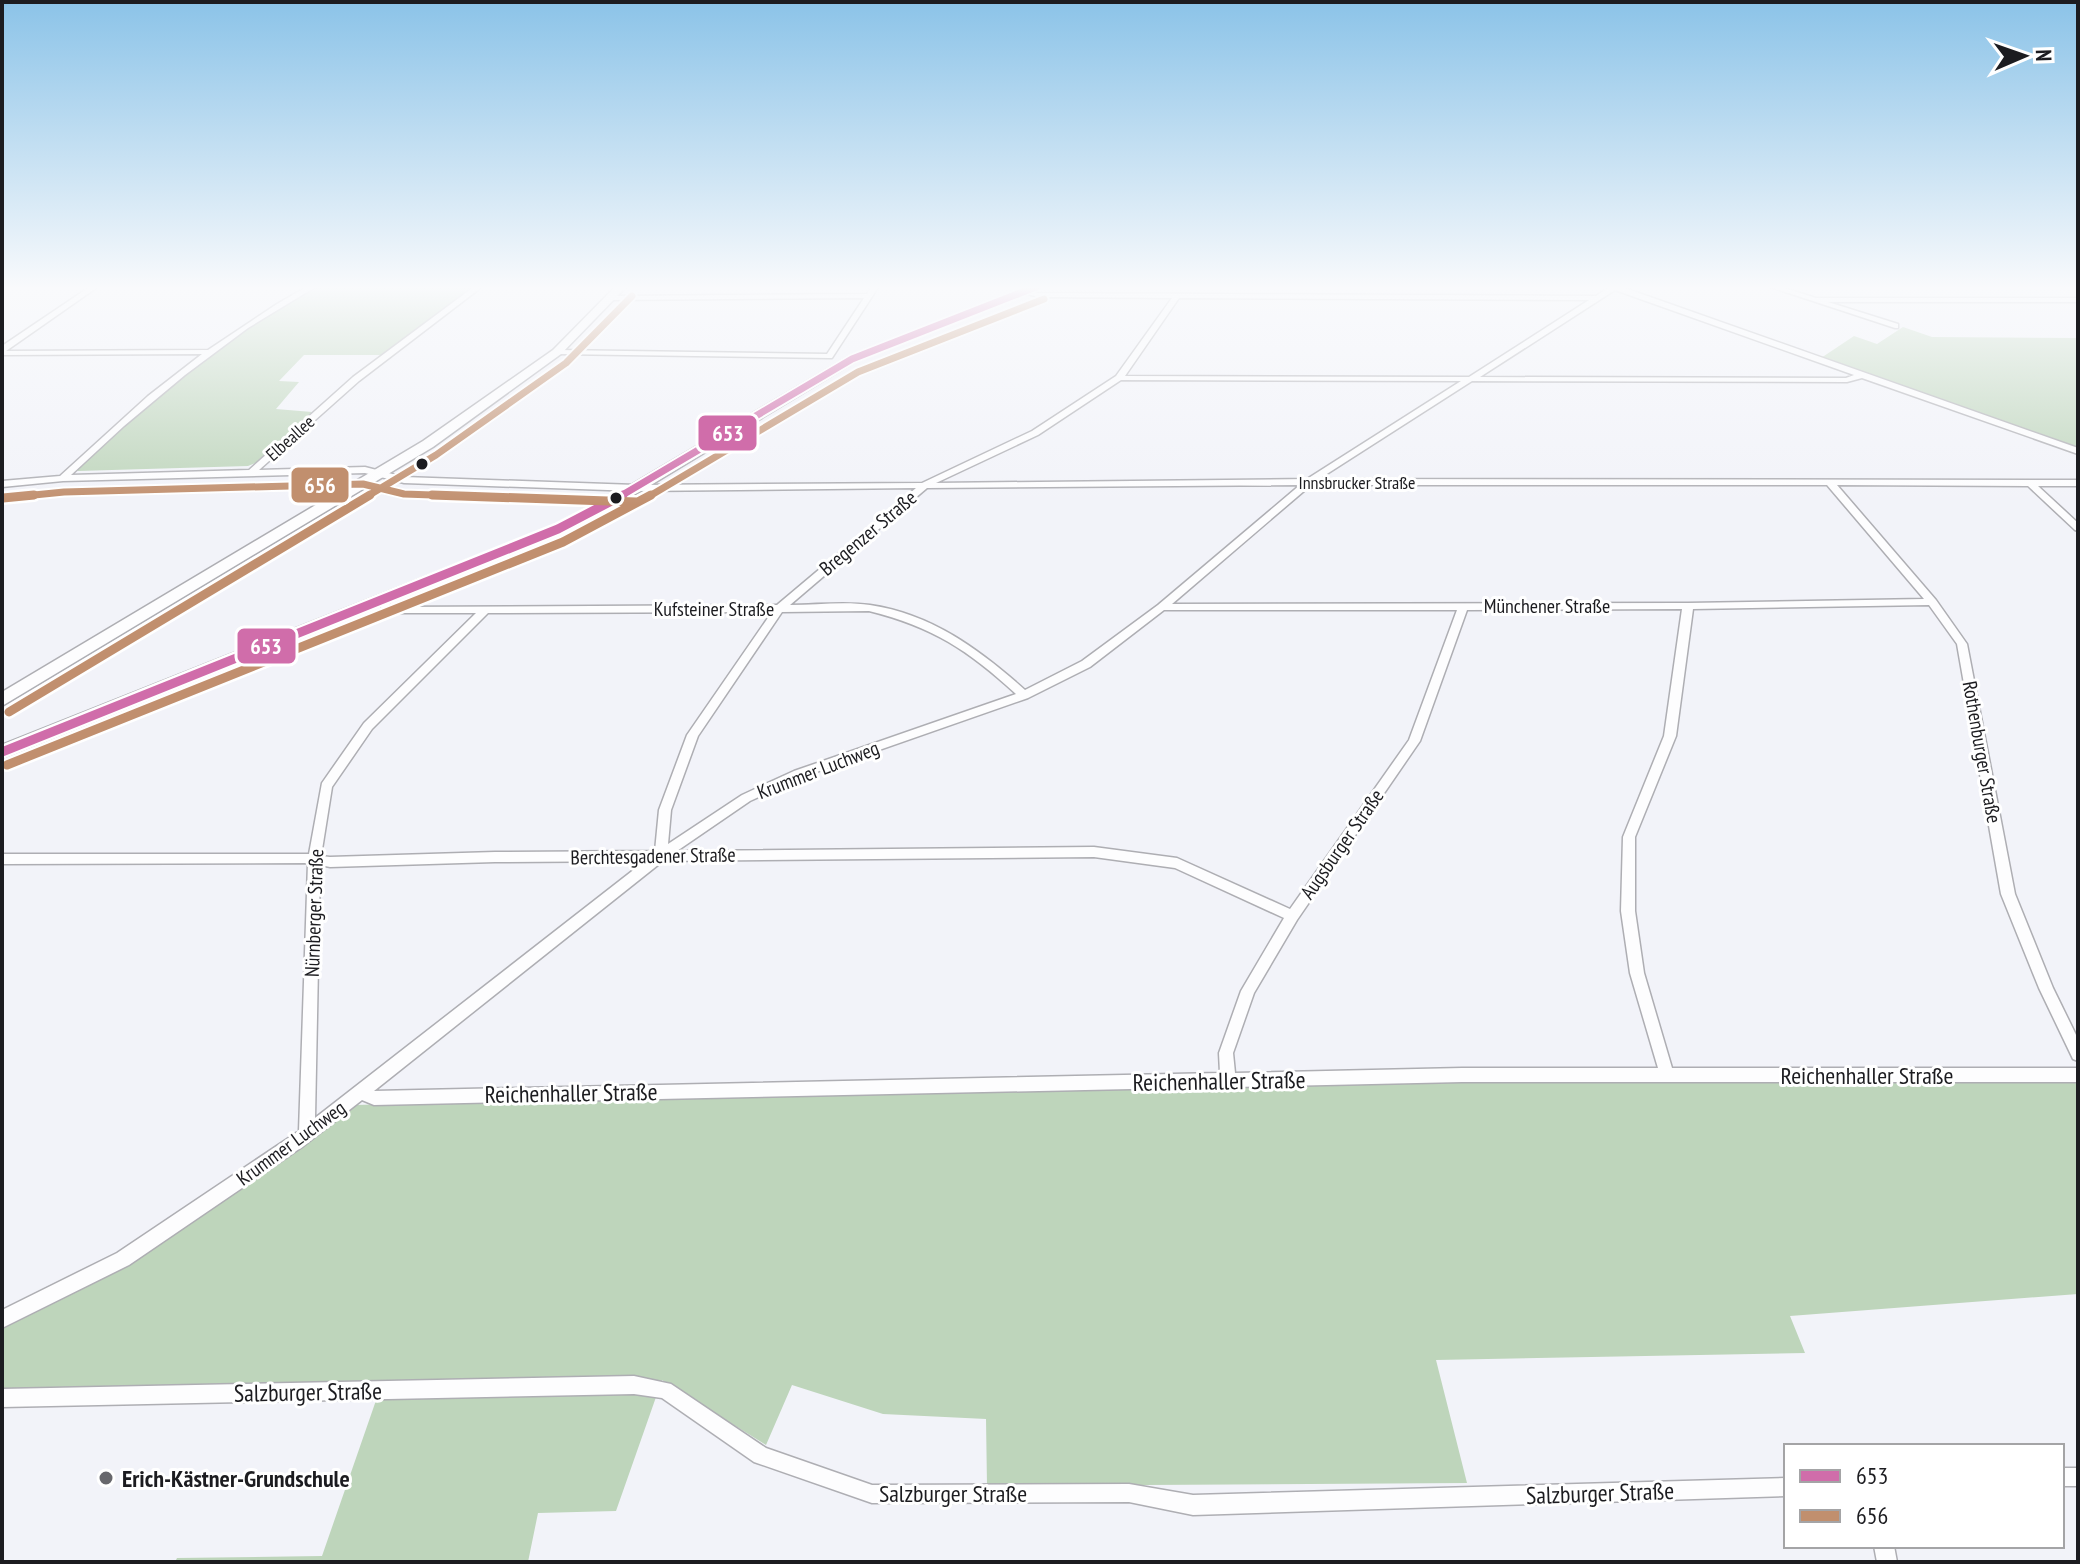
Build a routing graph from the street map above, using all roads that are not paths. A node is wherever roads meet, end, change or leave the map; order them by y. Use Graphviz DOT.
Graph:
graph roads {
  1 [pos="199,359"];
  2 [pos="383,359"];
  3 [pos="547,359"];
  4 [pos="852,359"];
  5 [pos="1132,359"];
  6 [pos="1502,359"];
  7 [pos="1812,359"];
  8 [pos="1859,376"];
  9 [pos="1119,378"];
  10 [pos="1471,379"];
  11 [pos="2078,451"];
  12 [pos="252,472"];
  13 [pos="379,474"];
  14 [pos="63,478"];
  15 [pos="1309,482"];
  16 [pos="2029,482"];
  17 [pos="1830,483"];
  18 [pos="2078,483"];
  19 [pos="2,484"];
  20 [pos="926,484"];
  21 [pos="636,488"];
  22 [pos="2078,528"];
  23 [pos="382,601"];
  24 [pos="1932,602"];
  25 [pos="1688,606"];
  26 [pos="1162,607"];
  27 [pos="1463,607"];
  28 [pos="779,609"];
  29 [pos="485,610"];
  30 [pos="1024,695"];
  31 [pos="2,700"];
  32 [pos="2,752"];
  33 [pos="661,855"];
  34 [pos="2,859"];
  35 [pos="314,860"];
  36 [pos="1292,916"];
  37 [pos="2078,1054"];
  38 [pos="1667,1075"];
  39 [pos="2078,1075"];
  40 [pos="1228,1082"];
  41 [pos="361,1092"];
  42 [pos="307,1134"];
  43 [pos="2,1319"];
  44 [pos="2,1398"];
  45 [pos="1784,1487"];
  1 -- 14 [label="street"];
  2 -- 12 [label="street, Elbeallee"];
  3 -- 13 [label="main road"];
  4 -- 21 [label="main road"];
  5 -- 9 [label="street, Bregenzer Straße"];
  6 -- 10 [label="street, Krummer Luchweg"];
  7 -- 8 [label="street"];
  8 -- 10 [label="street"];
  8 -- 11 [label="street"];
  9 -- 10 [label="street"];
  9 -- 20 [label="street, Bregenzer Straße"];
  10 -- 15 [label="street, Krummer Luchweg"];
  12 -- 13 [label="street, Innsbrucker Straße"];
  12 -- 14 [label="street, Innsbrucker Straße"];
  13 -- 21 [label="street, Innsbrucker Straße"];
  13 -- 31 [label="main road"];
  14 -- 19 [label="street, Innsbrucker Straße"];
  15 -- 17 [label="street, Innsbrucker Straße"];
  15 -- 20 [label="street, Innsbrucker Straße"];
  15 -- 26 [label="street, Krummer Luchweg"];
  16 -- 17 [label="street, Innsbrucker Straße"];
  16 -- 18 [label="street, Innsbrucker Straße"];
  16 -- 22 [label="street"];
  17 -- 24 [label="street, Rothenburger Straße"];
  20 -- 21 [label="street, Innsbrucker Straße"];
  20 -- 28 [label="street, Bregenzer Straße"];
  21 -- 23 [label="main road"];
  23 -- 29 [label="street, Kufsteiner Straße"];
  23 -- 32 [label="main road"];
  24 -- 25 [label="street, Münchener Straße"];
  24 -- 37 [label="street, Rothenburger Straße"];
  25 -- 27 [label="street, Münchener Straße"];
  25 -- 38 [label="street"];
  26 -- 27 [label="street, Münchener Straße"];
  26 -- 30 [label="street, Krummer Luchweg"];
  27 -- 36 [label="street, Augsburger Straße"];
  28 -- 29 [label="street, Kufsteiner Straße"];
  28 -- 30 [label="street, Kufsteiner Straße"];
  28 -- 33 [label="street, Bregenzer Straße"];
  29 -- 35 [label="street, Nürnberger Straße"];
  30 -- 33 [label="street, Krummer Luchweg"];
  33 -- 35 [label="street, Berchtesgadener Straße"];
  33 -- 36 [label="street, Berchtesgadener Straße"];
  33 -- 41 [label="street, Krummer Luchweg"];
  34 -- 35 [label="street, Berchtesgadener Straße"];
  35 -- 42 [label="street, Nürnberger Straße"];
  36 -- 40 [label="street, Augsburger Straße"];
  38 -- 39 [label="street, Reichenhaller Straße"];
  38 -- 40 [label="street, Reichenhaller Straße"];
  40 -- 41 [label="street, Reichenhaller Straße"];
  41 -- 42 [label="street, Krummer Luchweg"];
  42 -- 43 [label="street, Krummer Luchweg"];
  44 -- 45 [label="street, Salzburger Straße"];
}
